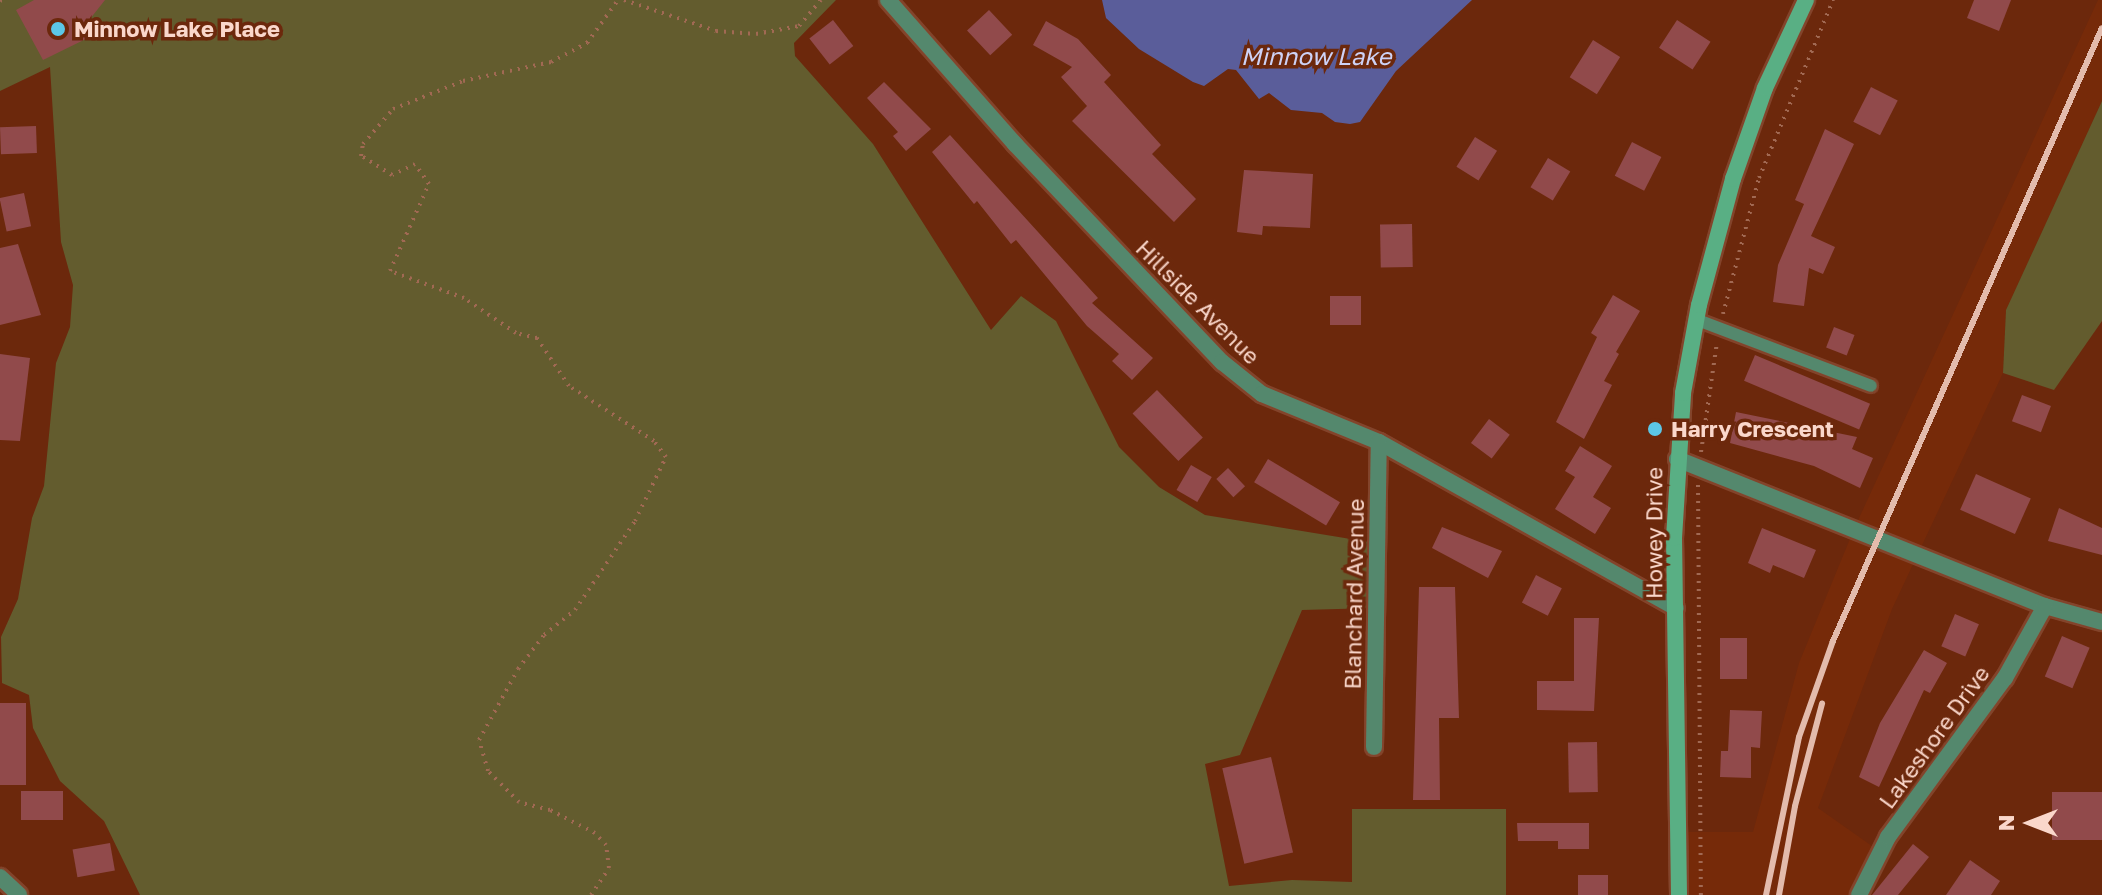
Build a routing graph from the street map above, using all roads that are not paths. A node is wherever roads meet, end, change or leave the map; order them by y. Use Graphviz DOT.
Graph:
graph roads {
  1 [pos="888,0"];
  2 [pos="1806,0"];
  3 [pos="1695,319"];
  4 [pos="1871,386"];
  5 [pos="1379,442"];
  6 [pos="1677,459"];
  7 [pos="2045,606"];
  8 [pos="1676,608"];
  9 [pos="2102,622"];
  10 [pos="1374,747"];
  11 [pos="0,877"];
  12 [pos="19,895"];
  13 [pos="1679,895"];
  14 [pos="1859,895"];
  1 -- 5 [label="street, Hillside Avenue"];
  2 -- 3 [label="main road, Howey Drive"];
  3 -- 4 [label="lane"];
  3 -- 6 [label="main road, Howey Drive"];
  5 -- 8 [label="street, Hillside Avenue"];
  5 -- 10 [label="street, Blanchard Avenue"];
  6 -- 7 [label="street"];
  6 -- 8 [label="main road, Howey Drive"];
  7 -- 9 [label="street"];
  7 -- 14 [label="street, Lakeshore Drive"];
  8 -- 13 [label="main road, Howey Drive"];
  11 -- 12 [label="street"];
}
